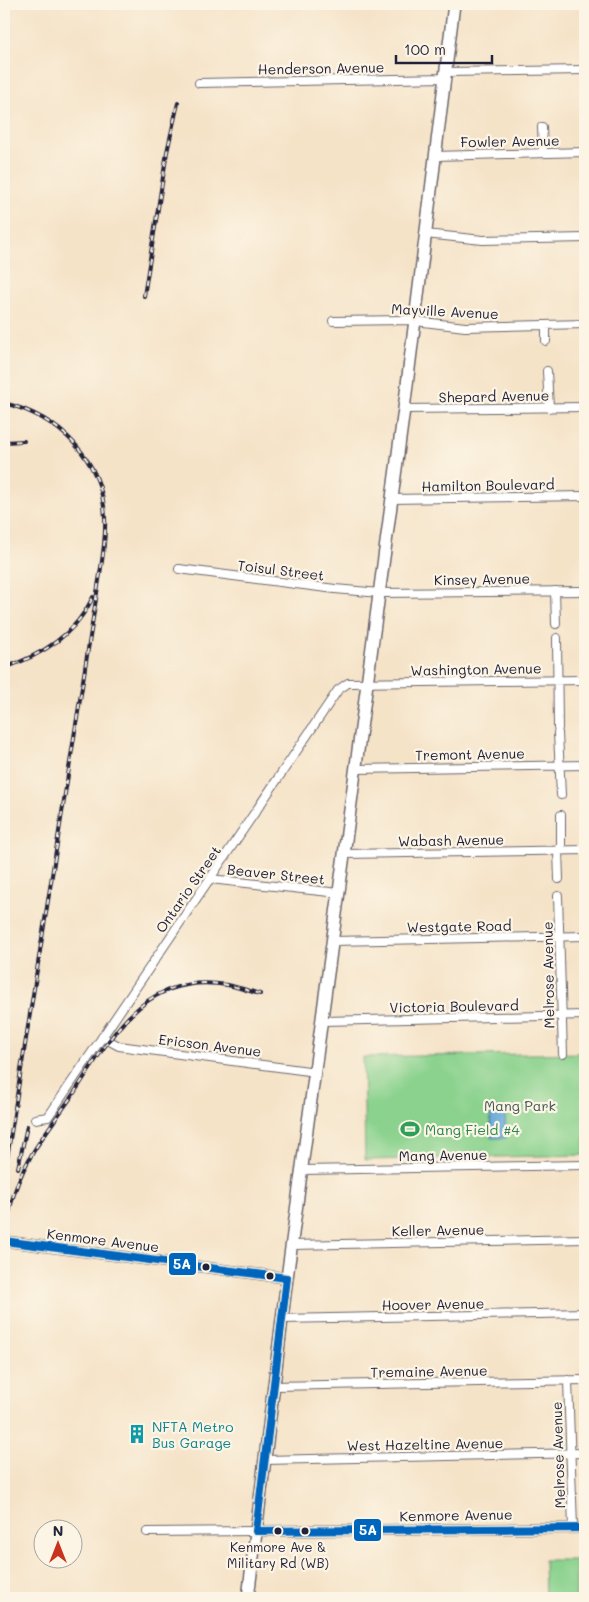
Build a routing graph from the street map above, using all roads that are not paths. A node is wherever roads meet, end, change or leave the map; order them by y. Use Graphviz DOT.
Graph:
graph roads {
  1 [pos="454,4"];
  2 [pos="585,70"];
  3 [pos="445,75"];
  4 [pos="199,83"];
  5 [pos="542,127"];
  6 [pos="585,152"];
  7 [pos="543,153"];
  8 [pos="435,156"];
  9 [pos="425,234"];
  10 [pos="585,238"];
  11 [pos="333,321"];
  12 [pos="414,321"];
  13 [pos="585,324"];
  14 [pos="546,325"];
  15 [pos="546,341"];
  16 [pos="547,371"];
  17 [pos="585,407"];
  18 [pos="549,408"];
  19 [pos="404,409"];
  20 [pos="585,496"];
  21 [pos="392,499"];
  22 [pos="179,569"];
  23 [pos="585,590"];
  24 [pos="555,591"];
  25 [pos="380,593"];
  26 [pos="556,624"];
  27 [pos="557,638"];
  28 [pos="558,680"];
  29 [pos="585,680"];
  30 [pos="367,684"];
  31 [pos="560,765"];
  32 [pos="585,765"];
  33 [pos="356,768"];
  34 [pos="561,795"];
  35 [pos="561,815"];
  36 [pos="559,850"];
  37 [pos="585,850"];
  38 [pos="344,854"];
  39 [pos="210,879"];
  40 [pos="559,879"];
  41 [pos="340,893"];
  42 [pos="558,896"];
  43 [pos="560,936"];
  44 [pos="585,936"];
  45 [pos="334,941"];
  46 [pos="562,1016"];
  47 [pos="585,1016"];
  48 [pos="323,1021"];
  49 [pos="102,1037"];
  50 [pos="562,1054"];
  51 [pos="316,1072"];
  52 [pos="35,1119"];
  53 [pos="585,1165"];
  54 [pos="302,1170"];
  55 [pos="585,1239"];
  56 [pos="4,1241"];
  57 [pos="292,1245"];
  58 [pos="287,1278"];
  59 [pos="585,1313"];
  60 [pos="282,1319"];
  61 [pos="568,1380"];
  62 [pos="585,1380"];
  63 [pos="274,1386"];
  64 [pos="572,1454"];
  65 [pos="585,1454"];
  66 [pos="264,1460"];
  67 [pos="573,1528"];
  68 [pos="585,1528"];
  69 [pos="256,1531"];
  70 [pos="147,1532"];
  71 [pos="248,1598"];
  1 -- 3 [label="main road"];
  2 -- 3 [label="street, Henderson Avenue"];
  3 -- 4 [label="street, Henderson Avenue"];
  3 -- 8 [label="main road"];
  5 -- 7 [label="street"];
  6 -- 7 [label="street, Fowler Avenue"];
  7 -- 8 [label="street, Fowler Avenue"];
  8 -- 9 [label="main road"];
  9 -- 10 [label="street"];
  9 -- 12 [label="main road"];
  11 -- 12 [label="street, Mayville Avenue"];
  12 -- 14 [label="street, Mayville Avenue"];
  12 -- 19 [label="main road"];
  13 -- 14 [label="street, Mayville Avenue"];
  14 -- 15 [label="street"];
  16 -- 18 [label="street"];
  17 -- 18 [label="street, Shepard Avenue"];
  18 -- 19 [label="street, Shepard Avenue"];
  19 -- 21 [label="main road"];
  20 -- 21 [label="street, Hamilton Boulevard"];
  21 -- 25 [label="main road"];
  22 -- 25 [label="street, Toisul Street"];
  23 -- 24 [label="street, Kinsey Avenue"];
  24 -- 25 [label="street, Kinsey Avenue"];
  24 -- 26 [label="street"];
  25 -- 30 [label="main road"];
  27 -- 28 [label="street"];
  28 -- 29 [label="street, Washington Avenue"];
  28 -- 30 [label="street, Washington Avenue"];
  28 -- 31 [label="street"];
  30 -- 33 [label="main road"];
  30 -- 39 [label="street, Ontario Street"];
  31 -- 32 [label="street, Tremont Avenue"];
  31 -- 33 [label="street, Tremont Avenue"];
  31 -- 34 [label="street"];
  33 -- 38 [label="main road"];
  35 -- 36 [label="street"];
  36 -- 37 [label="street, Wabash Avenue"];
  36 -- 38 [label="street, Wabash Avenue"];
  36 -- 40 [label="street"];
  38 -- 41 [label="main road"];
  39 -- 41 [label="street, Beaver Street"];
  39 -- 49 [label="street, Ontario Street"];
  41 -- 45 [label="main road"];
  42 -- 43 [label="street, Melrose Avenue"];
  43 -- 44 [label="street, Westgate Road"];
  43 -- 45 [label="street, Westgate Road"];
  43 -- 46 [label="street, Melrose Avenue"];
  45 -- 48 [label="main road"];
  46 -- 47 [label="street, Victoria Boulevard"];
  46 -- 48 [label="street, Victoria Boulevard"];
  46 -- 50 [label="street, Melrose Avenue"];
  48 -- 51 [label="main road"];
  49 -- 51 [label="street, Ericson Avenue"];
  49 -- 52 [label="street, Ontario Street"];
  51 -- 54 [label="main road"];
  53 -- 54 [label="street, Mang Avenue"];
  54 -- 57 [label="main road"];
  55 -- 57 [label="street, Keller Avenue"];
  56 -- 58 [label="street, Kenmore Avenue"];
  57 -- 58 [label="main road"];
  58 -- 60 [label="main road"];
  59 -- 60 [label="street, Hoover Avenue"];
  60 -- 63 [label="main road"];
  61 -- 62 [label="street, Tremaine Avenue"];
  61 -- 63 [label="street, Tremaine Avenue"];
  61 -- 64 [label="street, Melrose Avenue"];
  63 -- 66 [label="main road"];
  64 -- 65 [label="street, West Hazeltine Avenue"];
  64 -- 66 [label="street, West Hazeltine Avenue"];
  64 -- 67 [label="street, Melrose Avenue"];
  66 -- 69 [label="main road"];
  67 -- 68 [label="street, Kenmore Avenue"];
  67 -- 69 [label="street, Kenmore Avenue"];
  69 -- 70 [label="street, Kenmore Avenue"];
  69 -- 71 [label="main road"];
}
